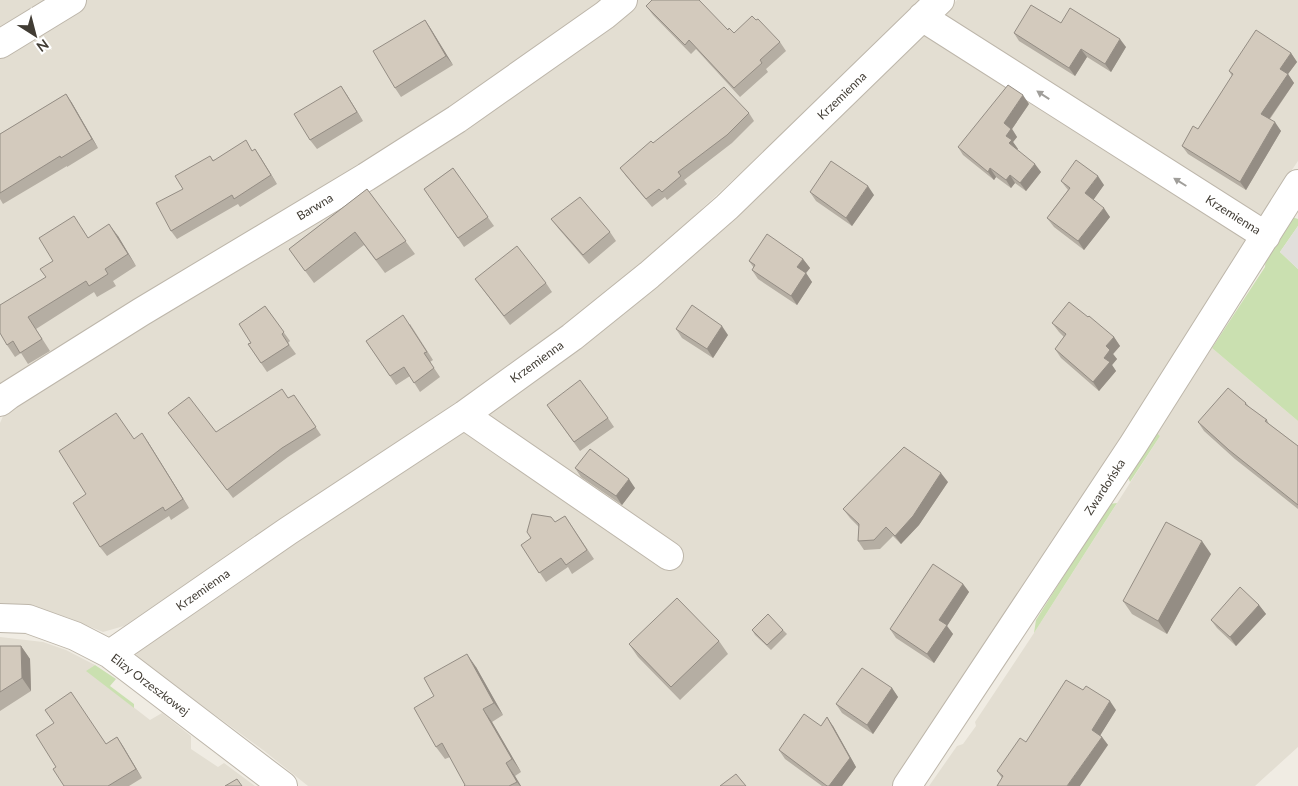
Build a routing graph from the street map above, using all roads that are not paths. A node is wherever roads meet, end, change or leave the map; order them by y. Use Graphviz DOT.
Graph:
graph roads {
  1 [pos="72,0"];
  2 [pos="623,0"];
  3 [pos="931,9"];
  4 [pos="0,44"];
  5 [pos="1298,184"];
  6 [pos="1266,236"];
  7 [pos="0,402"];
  8 [pos="464,415"];
  9 [pos="669,556"];
  10 [pos="0,618"];
  11 [pos="110,654"];
  12 [pos="283,786"];
  13 [pos="907,786"];
  1 -- 4 [label="street"];
  2 -- 7 [label="street, Barwna"];
  6 -- 3 [label="street, Krzemienna, one-way"];
  3 -- 8 [label="street, Krzemienna"];
  5 -- 6 [label="street, Zwardońska"];
  6 -- 13 [label="street, Zwardońska"];
  8 -- 9 [label="street"];
  8 -- 11 [label="street, Krzemienna"];
  10 -- 11 [label="street, Elizy Orzeszkowej"];
  11 -- 12 [label="street, Elizy Orzeszkowej"];
}
